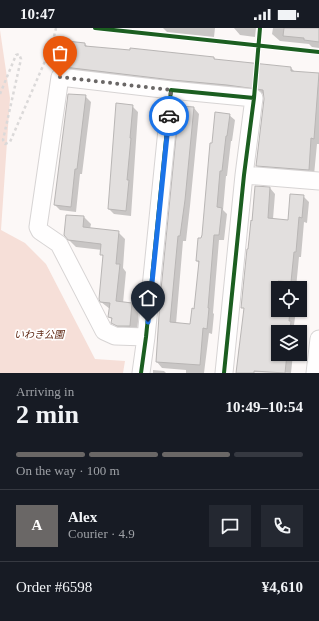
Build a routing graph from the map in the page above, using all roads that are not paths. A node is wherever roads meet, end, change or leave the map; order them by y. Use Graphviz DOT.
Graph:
graph roads {
  1 [pos="171,90"];
  2 [pos="244,176"];
  3 [pos="319,181"];
  4 [pos="146,337"];
  5 [pos="319,339"];
  6 [pos="141,373"];
  7 [pos="224,373"];
  8 [pos="315,373"];
  1 -- 2 [label="street"];
  1 -- 4 [label="street"];
  1 -- 4 [label="street"];
  2 -- 3 [label="street"];
  2 -- 7 [label="street"];
  4 -- 6 [label="street"];
  5 -- 8 [label="street"];
}
